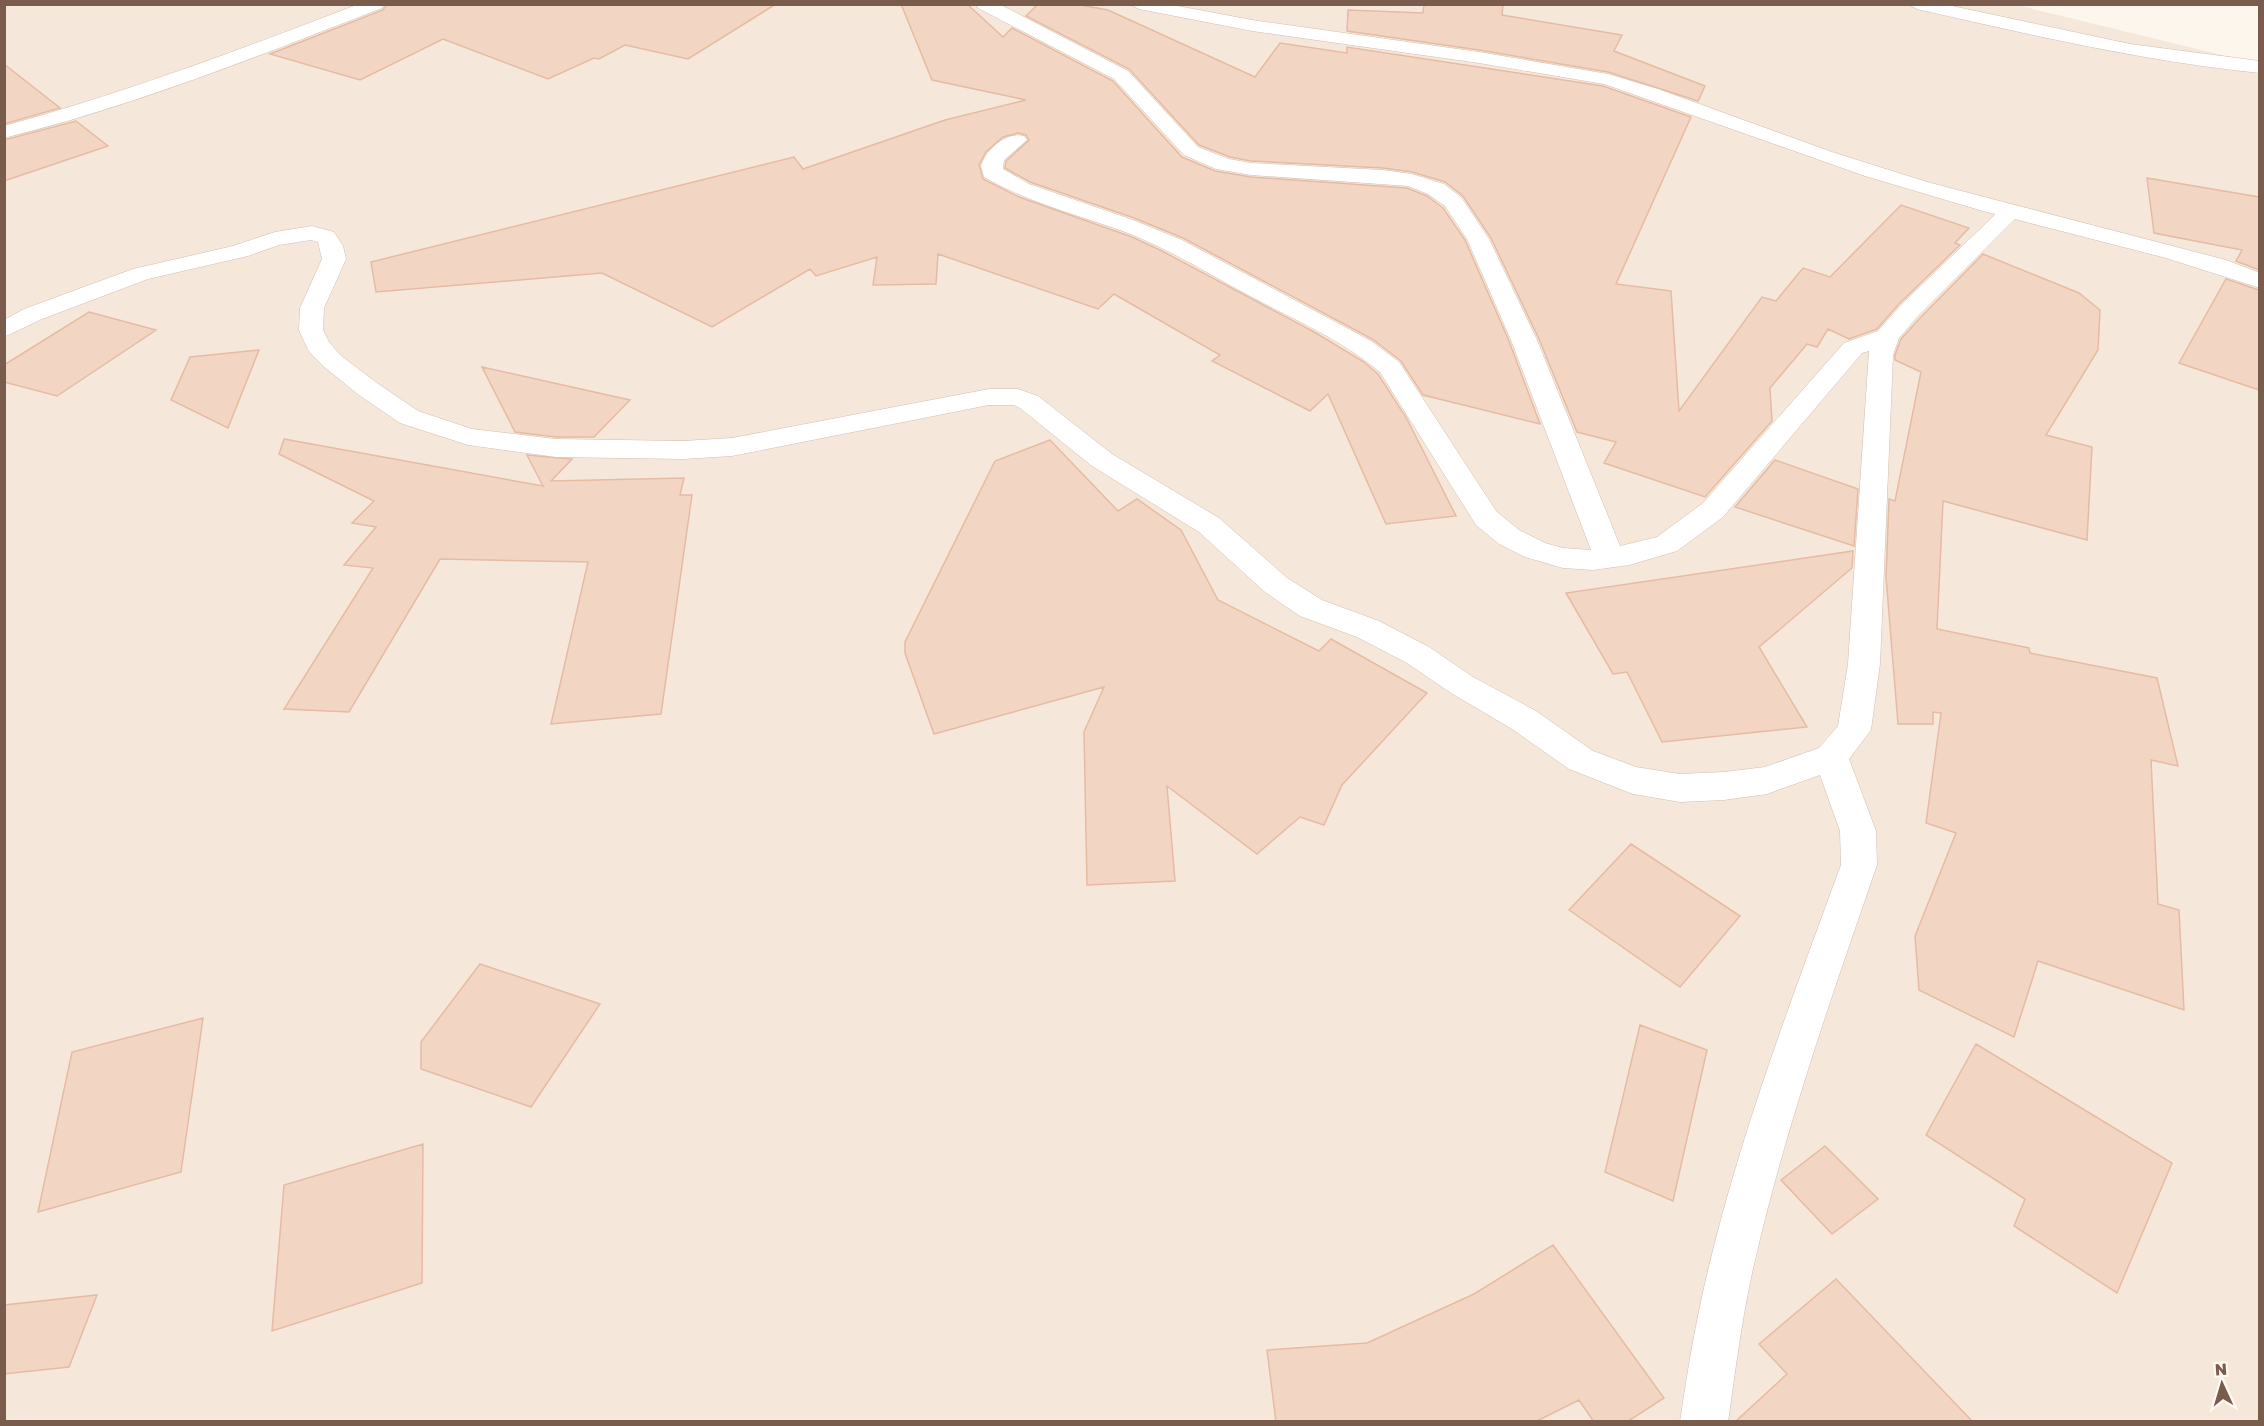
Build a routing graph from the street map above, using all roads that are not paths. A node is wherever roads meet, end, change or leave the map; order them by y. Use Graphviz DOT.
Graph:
graph roads {
  1 [pos="376,4"];
  2 [pos="984,4"];
  3 [pos="1139,4"];
  4 [pos="1917,4"];
  5 [pos="2259,67"];
  6 [pos="4,132"];
  7 [pos="1017,140"];
  8 [pos="2011,212"];
  9 [pos="2259,281"];
  10 [pos="4,330"];
  11 [pos="1887,336"];
  12 [pos="1609,558"];
  13 [pos="1831,757"];
  14 [pos="1704,1422"];
  1 -- 6 [label="street"];
  2 -- 12 [label="street"];
  3 -- 8 [label="street"];
  4 -- 5 [label="street"];
  7 -- 12 [label="street"];
  8 -- 9 [label="street"];
  8 -- 11 [label="street"];
  10 -- 13 [label="street"];
  11 -- 12 [label="street"];
  11 -- 13 [label="street"];
  13 -- 14 [label="street"];
}
